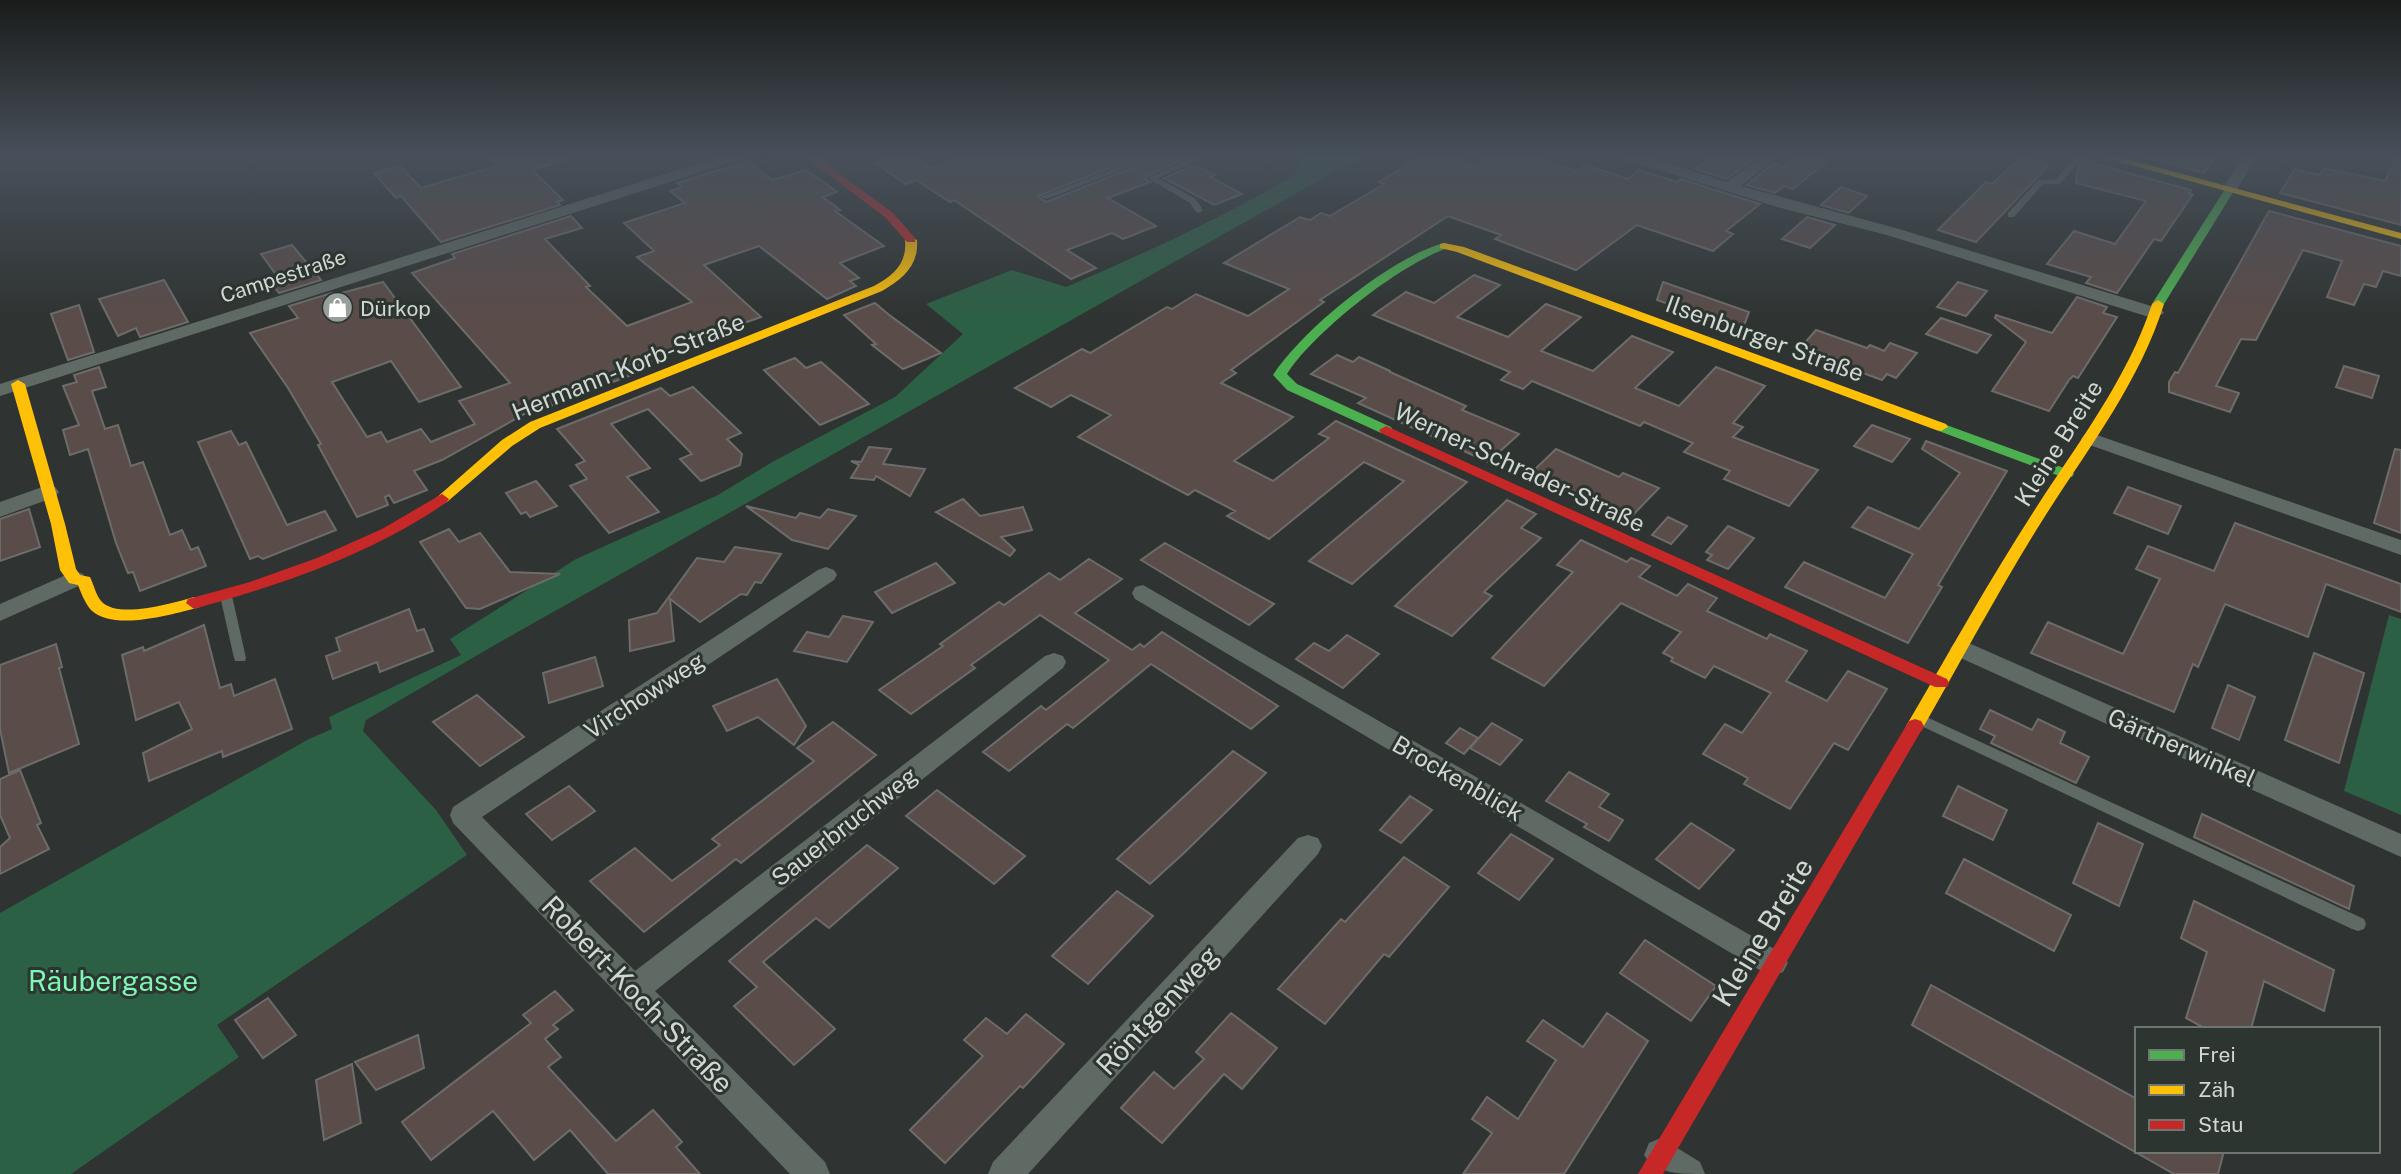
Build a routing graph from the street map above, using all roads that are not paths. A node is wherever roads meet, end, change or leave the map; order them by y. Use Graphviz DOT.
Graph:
graph roads {
  1 [pos="567,210"];
  2 [pos="883,210"];
  3 [pos="1813,210"];
  4 [pos="2016,210"];
  5 [pos="2217,210"];
  6 [pos="2306,210"];
  7 [pos="2011,215"];
  8 [pos="2401,236"];
  9 [pos="1447,246"];
  10 [pos="2155,313"];
  11 [pos="18,384"];
  12 [pos="0,390"];
  13 [pos="2091,439"];
  14 [pos="2067,474"];
  15 [pos="48,492"];
  16 [pos="0,510"];
  17 [pos="2401,548"];
  18 [pos="826,575"];
  19 [pos="75,579"];
  20 [pos="1143,593"];
  21 [pos="226,596"];
  22 [pos="0,613"];
  23 [pos="1962,649"];
  24 [pos="240,658"];
  25 [pos="1054,662"];
  26 [pos="1941,683"];
  27 [pos="1920,718"];
  28 [pos="463,815"];
  29 [pos="1308,846"];
  30 [pos="2401,846"];
  31 [pos="2358,924"];
  32 [pos="1773,963"];
  33 [pos="634,990"];
  34 [pos="1655,1164"];
  35 [pos="813,1174"];
  36 [pos="1005,1174"];
  37 [pos="1688,1174"];
  1 -- 11 [label="street, Campestraße"];
  2 -- 21 [label="street, Hermann-Korb-Straße"];
  3 -- 10 [label="street"];
  4 -- 7 [label="lane"];
  5 -- 10 [label="street, Kleine Breite"];
  6 -- 8 [label="street"];
  9 -- 14 [label="street, Ilsenburger Straße"];
  9 -- 26 [label="street, Werner-Schrader-Straße"];
  10 -- 13 [label="street, Kleine Breite"];
  11 -- 12 [label="street, Campestraße"];
  11 -- 15 [label="street, Hermann-Korb-Straße"];
  13 -- 14 [label="street, Kleine Breite"];
  13 -- 17 [label="street"];
  14 -- 23 [label="street, Kleine Breite"];
  15 -- 16 [label="street"];
  15 -- 19 [label="street, Hermann-Korb-Straße"];
  18 -- 28 [label="street, Virchowweg"];
  19 -- 21 [label="street, Hermann-Korb-Straße"];
  19 -- 22 [label="street"];
  20 -- 32 [label="street, Brockenblick"];
  21 -- 24 [label="lane"];
  23 -- 26 [label="street, Kleine Breite"];
  23 -- 30 [label="street, Gärtnerwinkel"];
  25 -- 33 [label="street, Sauerbruchweg"];
  26 -- 27 [label="street, Kleine Breite"];
  27 -- 31 [label="lane"];
  27 -- 32 [label="street, Kleine Breite"];
  28 -- 33 [label="street, Robert-Koch-Straße"];
  29 -- 36 [label="street, Röntgenweg"];
  32 -- 34 [label="street, Kleine Breite"];
  33 -- 35 [label="street, Robert-Koch-Straße"];
  34 -- 37 [label="street"];
}
